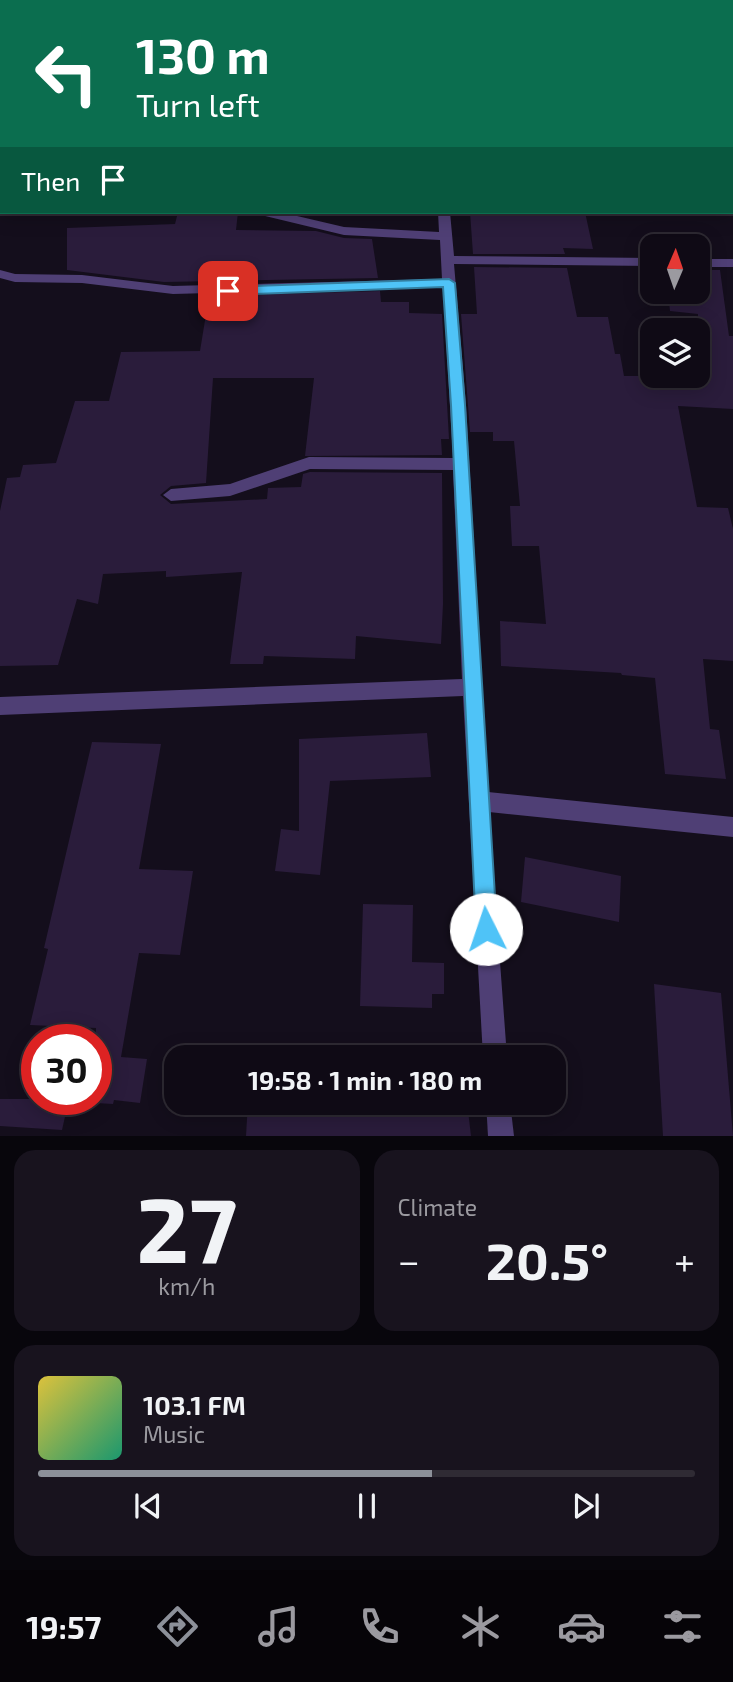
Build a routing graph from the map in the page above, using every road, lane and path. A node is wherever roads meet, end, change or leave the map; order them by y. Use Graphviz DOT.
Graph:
graph roads {
  1 [pos="273,214"];
  2 [pos="444,214"];
  3 [pos="444,236"];
  4 [pos="447,260"];
  5 [pos="640,262"];
  6 [pos="710,263"];
  7 [pos="733,264"];
  8 [pos="0,274"];
  9 [pos="449,283"];
  10 [pos="461,464"];
  11 [pos="171,495"];
  12 [pos="472,687"];
  13 [pos="0,706"];
  14 [pos="478,801"];
  15 [pos="733,827"];
  16 [pos="494,1045"];
  17 [pos="499,1115"];
  18 [pos="501,1136"];
  1 -- 3 [label="street"];
  2 -- 3 [label="street"];
  3 -- 4 [label="street"];
  4 -- 5 [label="street"];
  4 -- 9 [label="street"];
  6 -- 7 [label="street"];
  8 -- 9 [label="street"];
  9 -- 10 [label="street"];
  10 -- 11 [label="street"];
  10 -- 12 [label="street"];
  12 -- 13 [label="street"];
  12 -- 14 [label="street"];
  14 -- 15 [label="street"];
  14 -- 16 [label="street"];
  17 -- 18 [label="street"];
}
